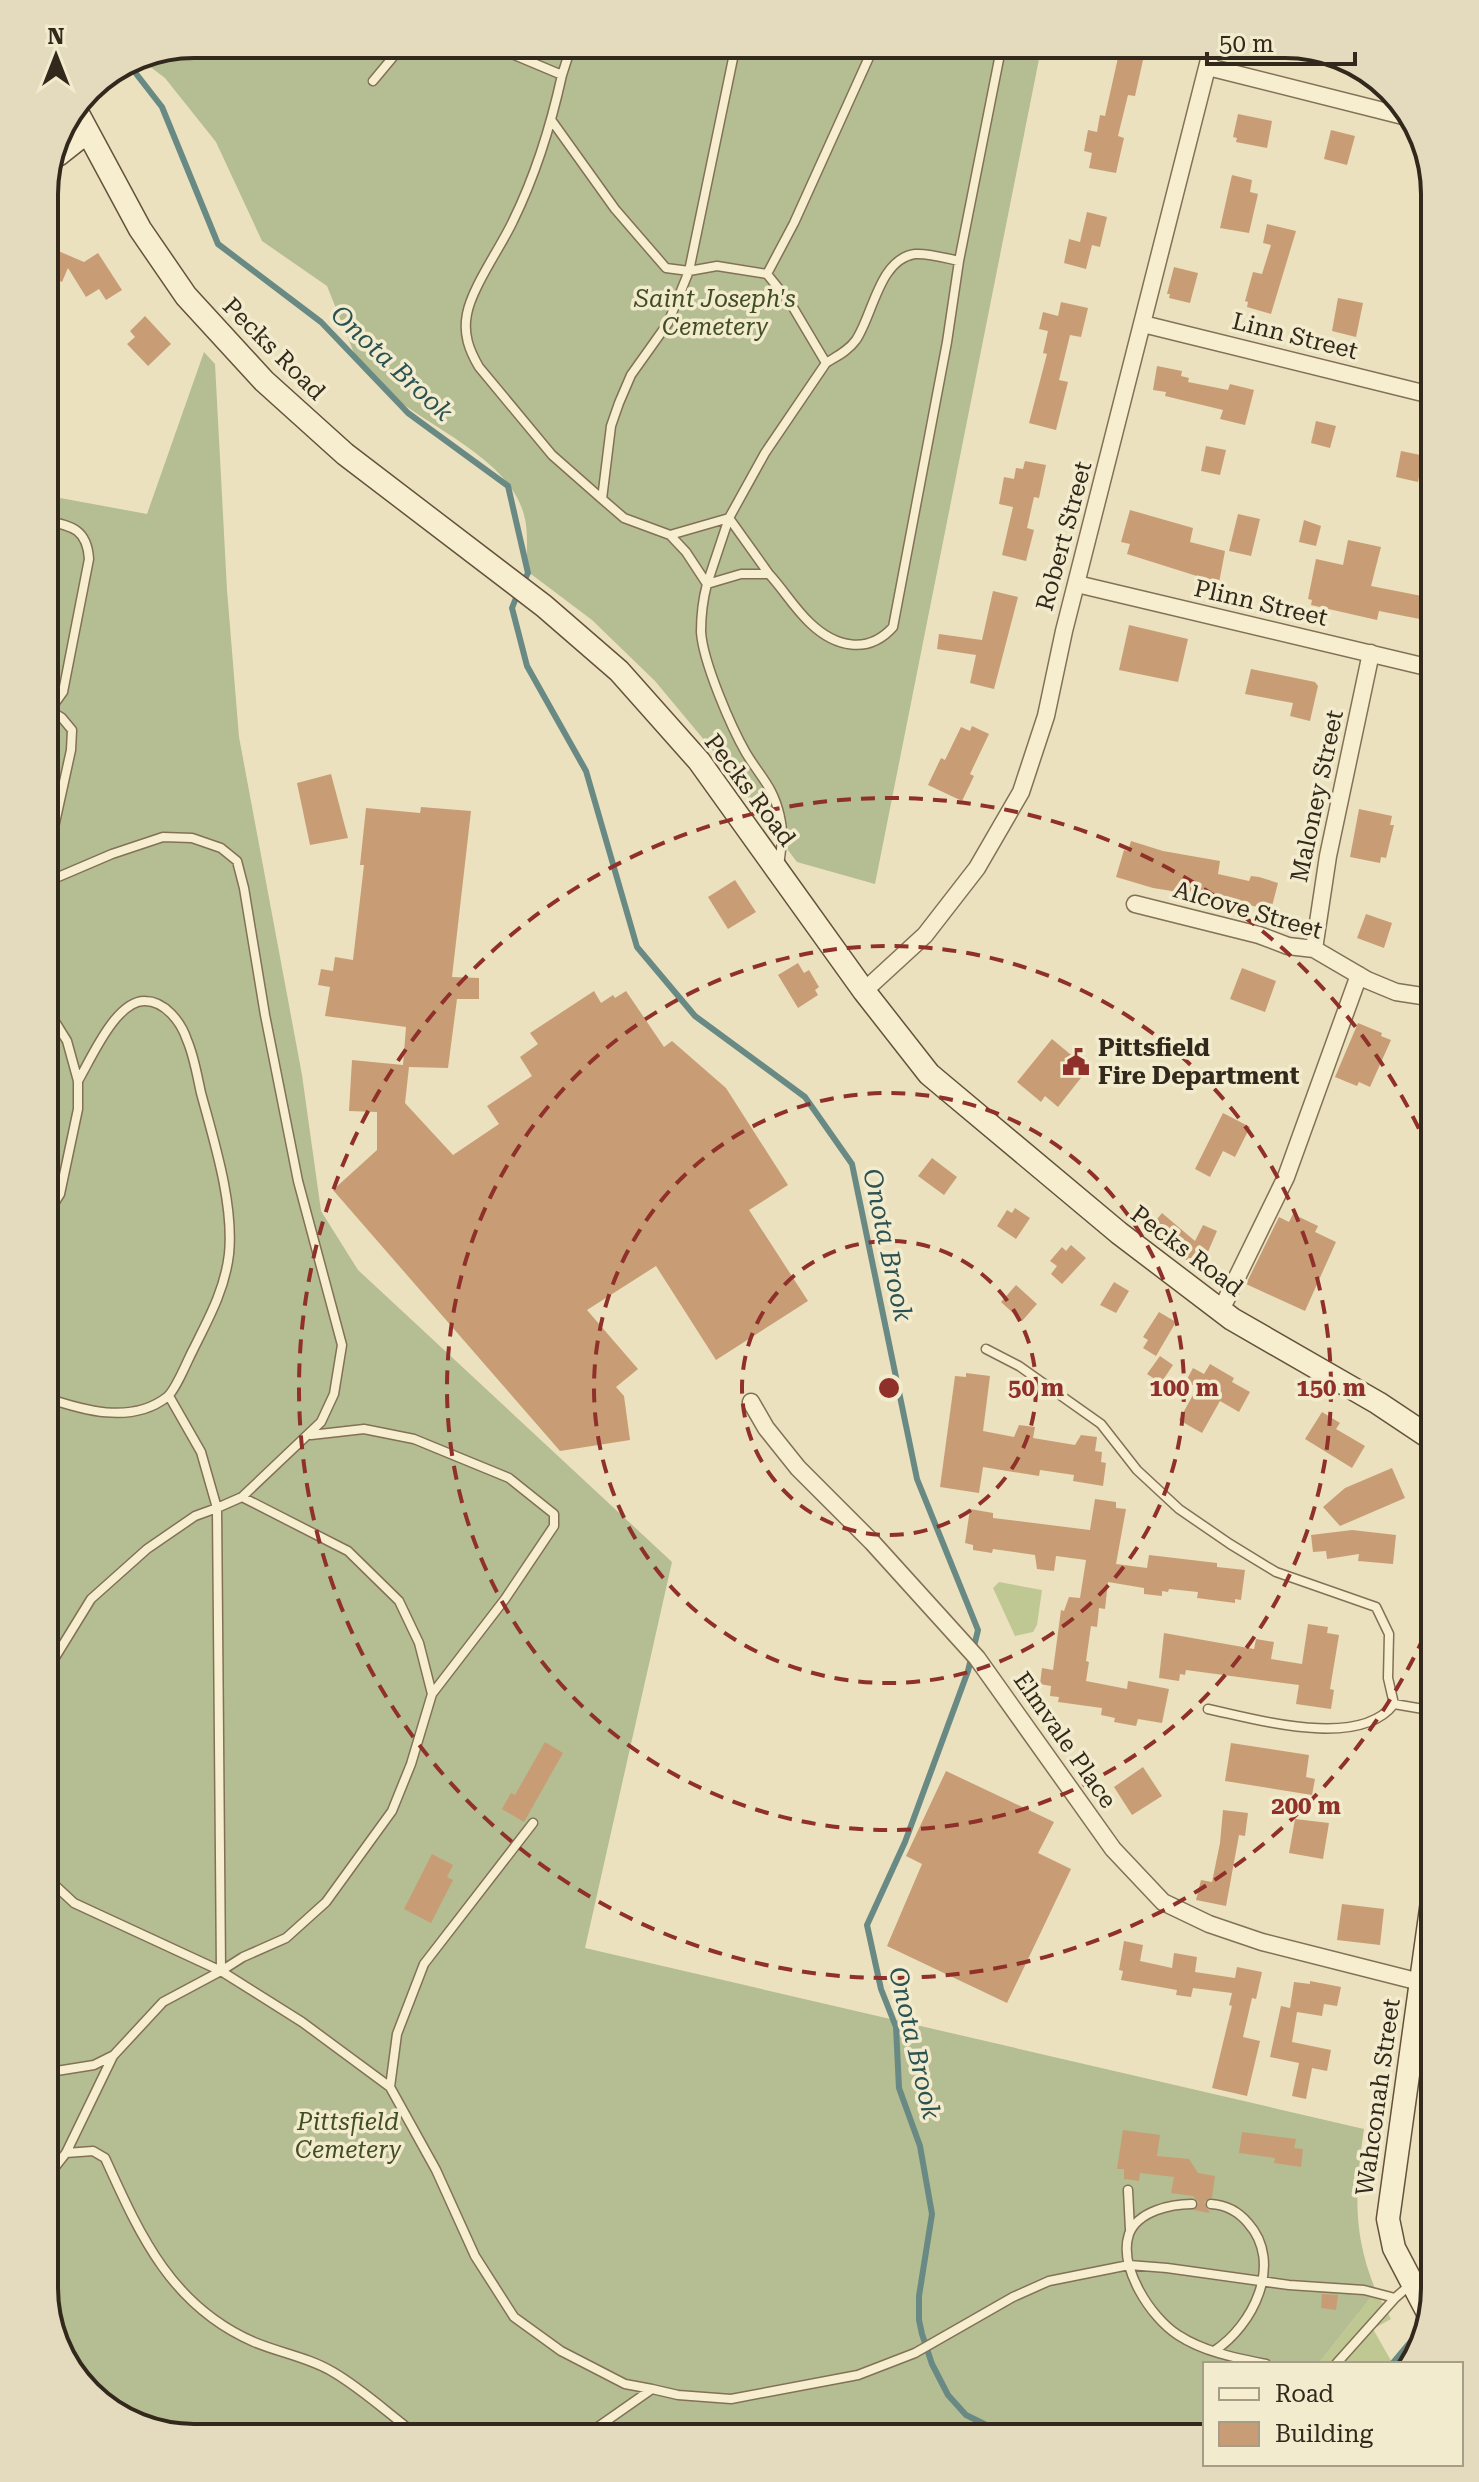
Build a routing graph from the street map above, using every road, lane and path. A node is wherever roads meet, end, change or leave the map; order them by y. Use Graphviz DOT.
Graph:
graph roads {
  1 [pos="393,58"];
  2 [pos="521,58"];
  3 [pos="567,58"];
  4 [pos="733,58"];
  5 [pos="869,58"];
  6 [pos="999,58"];
  7 [pos="1210,58"];
  8 [pos="1208,67"];
  9 [pos="562,75"];
  10 [pos="373,81"];
  11 [pos="1394,114"];
  12 [pos="552,121"];
  13 [pos="82,122"];
  14 [pos="70,139"];
  15 [pos="959,261"];
  16 [pos="689,271"];
  17 [pos="767,274"];
  18 [pos="1143,324"];
  19 [pos="826,363"];
  20 [pos="1421,393"];
  21 [pos="602,499"];
  22 [pos="729,518"];
  23 [pos="58,523"];
  24 [pos="670,535"];
  25 [pos="769,574"];
  26 [pos="707,584"];
  27 [pos="1077,584"];
  28 [pos="1371,653"];
  29 [pos="1421,666"];
  30 [pos="58,699"];
  31 [pos="58,716"];
  32 [pos="58,809"];
  33 [pos="778,871"];
  34 [pos="58,877"];
  35 [pos="1135,904"];
  36 [pos="1314,949"];
  37 [pos="1359,975"];
  38 [pos="864,991"];
  39 [pos="1421,996"];
  40 [pos="58,1027"];
  41 [pos="78,1081"];
  42 [pos="58,1197"];
  43 [pos="1221,1310"];
  44 [pos="986,1349"];
  45 [pos="169,1396"];
  46 [pos="58,1402"];
  47 [pos="751,1402"];
  48 [pos="1421,1432"];
  49 [pos="311,1435"];
  50 [pos="242,1497"];
  51 [pos="217,1508"];
  52 [pos="58,1653"];
  53 [pos="432,1694"];
  54 [pos="1394,1704"];
  55 [pos="1208,1709"];
  56 [pos="1421,1709"];
  57 [pos="533,1823"];
  58 [pos="58,1888"];
  59 [pos="221,1971"];
  60 [pos="1421,1975"];
  61 [pos="1420,1982"];
  62 [pos="113,2056"];
  63 [pos="58,2071"];
  64 [pos="390,2087"];
  65 [pos="66,2153"];
  66 [pos="58,2163"];
  67 [pos="1128,2190"];
  68 [pos="1192,2204"];
  69 [pos="1211,2204"];
  70 [pos="1131,2231"];
  71 [pos="1129,2265"];
  72 [pos="1262,2281"];
  73 [pos="1413,2297"];
  74 [pos="1214,2351"];
  75 [pos="1258,2362"];
  76 [pos="1338,2362"];
  77 [pos="652,2389"];
  78 [pos="402,2424"];
  79 [pos="602,2424"];
  1 -- 10 [label="lane"];
  2 -- 9 [label="lane"];
  3 -- 9 [label="lane"];
  4 -- 16 [label="lane"];
  5 -- 17 [label="lane"];
  6 -- 15 [label="lane"];
  7 -- 8 [label="street, Robert Street"];
  8 -- 11 [label="street"];
  8 -- 18 [label="street, Robert Street"];
  9 -- 12 [label="lane"];
  12 -- 16 [label="lane"];
  12 -- 21 [label="lane"];
  13 -- 14 [label="street"];
  13 -- 33 [label="street, Pecks Road"];
  15 -- 19 [label="lane"];
  15 -- 25 [label="lane"];
  16 -- 17 [label="lane"];
  16 -- 21 [label="lane"];
  17 -- 19 [label="lane"];
  18 -- 20 [label="street, Linn Street"];
  18 -- 27 [label="street, Robert Street"];
  19 -- 22 [label="lane"];
  21 -- 24 [label="lane"];
  22 -- 24 [label="lane"];
  22 -- 25 [label="lane"];
  22 -- 26 [label="lane"];
  23 -- 30 [label="lane"];
  24 -- 26 [label="lane"];
  25 -- 26 [label="lane"];
  26 -- 33 [label="lane"];
  27 -- 28 [label="street, Plinn Street"];
  27 -- 38 [label="street, Robert Street"];
  28 -- 29 [label="street, Plinn Street"];
  28 -- 36 [label="street, Maloney Street"];
  31 -- 32 [label="lane"];
  33 -- 38 [label="street, Pecks Road"];
  34 -- 49 [label="lane"];
  35 -- 36 [label="street, Alcove Street"];
  36 -- 37 [label="street, Alcove Street"];
  37 -- 39 [label="street, Alcove Street"];
  37 -- 43 [label="street"];
  38 -- 43 [label="street, Pecks Road"];
  40 -- 41 [label="lane"];
  41 -- 42 [label="lane"];
  41 -- 45 [label="lane"];
  43 -- 48 [label="street, Pecks Road"];
  44 -- 54 [label="lane"];
  45 -- 46 [label="lane"];
  45 -- 51 [label="lane"];
  47 -- 61 [label="street, Elmvale Place"];
  49 -- 50 [label="lane"];
  49 -- 53 [label="lane"];
  50 -- 51 [label="lane"];
  50 -- 53 [label="lane"];
  51 -- 52 [label="lane"];
  51 -- 59 [label="lane"];
  53 -- 59 [label="lane"];
  54 -- 55 [label="lane"];
  54 -- 56 [label="lane"];
  57 -- 64 [label="lane"];
  58 -- 59 [label="lane"];
  59 -- 62 [label="lane"];
  59 -- 64 [label="lane"];
  60 -- 61 [label="street, Wahconah Street"];
  61 -- 73 [label="street, Wahconah Street"];
  62 -- 63 [label="lane"];
  62 -- 65 [label="lane"];
  64 -- 77 [label="lane"];
  65 -- 66 [label="lane"];
  65 -- 78 [label="lane"];
  67 -- 70 [label="lane"];
  68 -- 70 [label="lane"];
  69 -- 72 [label="lane"];
  70 -- 71 [label="lane"];
  71 -- 72 [label="lane"];
  71 -- 74 [label="lane"];
  71 -- 77 [label="lane"];
  72 -- 73 [label="lane"];
  72 -- 74 [label="lane"];
  73 -- 76 [label="lane"];
  74 -- 75 [label="lane"];
  77 -- 79 [label="lane"];
}
